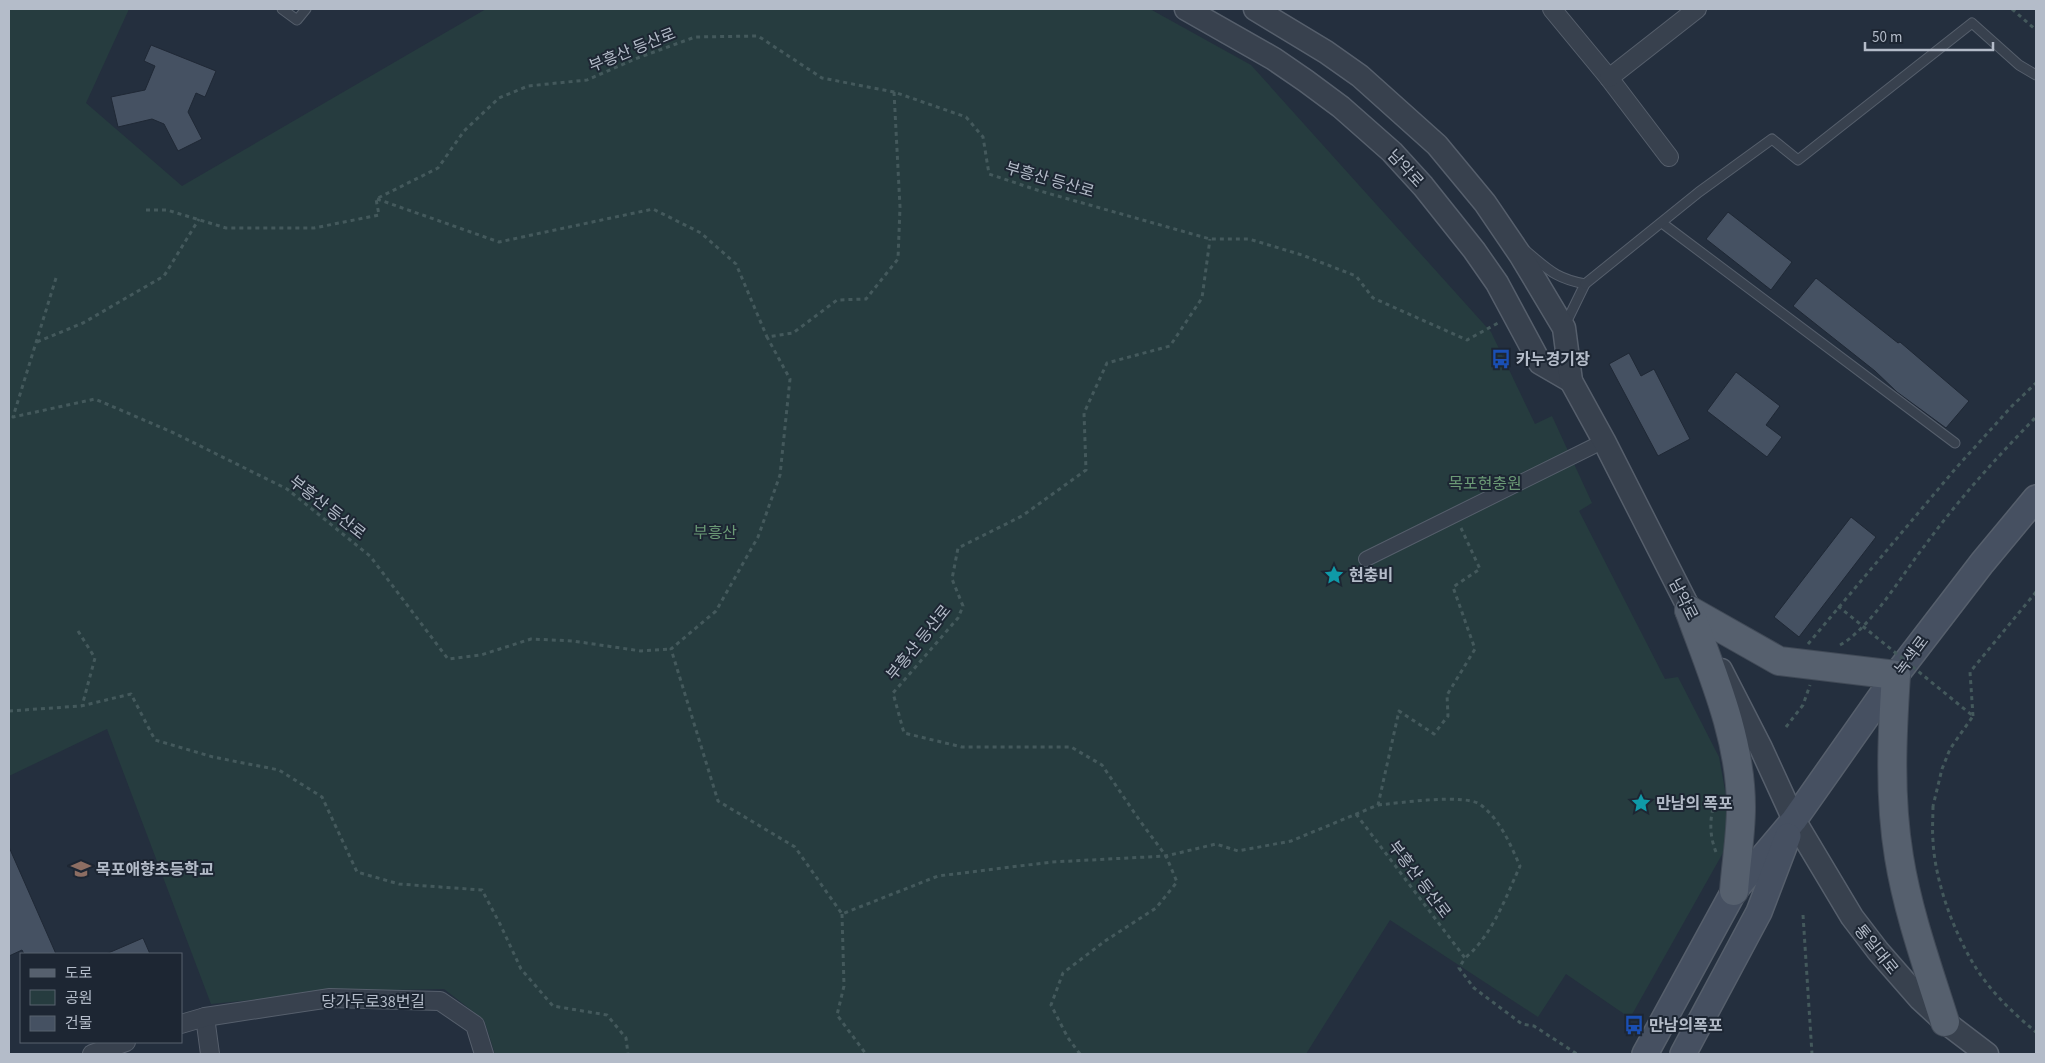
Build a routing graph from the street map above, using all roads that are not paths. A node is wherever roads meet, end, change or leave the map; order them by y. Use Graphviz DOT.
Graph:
graph roads {
  1 [pos="282,9"];
  2 [pos="306,9"];
  3 [pos="1186,9"];
  4 [pos="1255,9"];
  5 [pos="1552,9"];
  6 [pos="1697,9"];
  7 [pos="2036,75"];
  8 [pos="1609,78"];
  9 [pos="1669,157"];
  10 [pos="1662,223"];
  11 [pos="1508,237"];
  12 [pos="1585,284"];
  13 [pos="1564,328"];
  14 [pos="1571,381"];
  15 [pos="1604,441"];
  16 [pos="1955,443"];
  17 [pos="2036,498"];
  18 [pos="1366,559"];
  19 [pos="1689,610"];
  20 [pos="1896,675"];
  21 [pos="1794,820"];
  22 [pos="1734,891"];
  23 [pos="205,1018"];
  24 [pos="1945,1022"];
  25 [pos="182,1024"];
  26 [pos="123,1043"];
  27 [pos="92,1054"];
  28 [pos="210,1054"];
  29 [pos="484,1054"];
  30 [pos="1645,1054"];
  31 [pos="1683,1054"];
  32 [pos="1987,1054"];
  1 -- 2 [label="lane"];
  3 -- 14 [label="street, 남악로"];
  4 -- 11 [label="street, 남악로"];
  5 -- 8 [label="street"];
  6 -- 8 [label="street"];
  7 -- 10 [label="lane"];
  8 -- 9 [label="street"];
  10 -- 12 [label="lane"];
  10 -- 16 [label="lane"];
  11 -- 12 [label="lane"];
  11 -- 13 [label="street, 남악로"];
  12 -- 13 [label="lane"];
  13 -- 14 [label="street, 남악로"];
  14 -- 15 [label="street, 남악로"];
  15 -- 18 [label="street"];
  15 -- 19 [label="street, 남악로"];
  17 -- 20 [label="main road, 녹색로"];
  19 -- 20 [label="main road"];
  19 -- 21 [label="street, 남악로"];
  19 -- 22 [label="main road"];
  20 -- 21 [label="main road, 녹색로"];
  20 -- 24 [label="main road"];
  21 -- 22 [label="main road, 녹색로"];
  21 -- 24 [label="street, 통일대로"];
  21 -- 31 [label="main road, 녹색로"];
  22 -- 30 [label="main road, 녹색로"];
  23 -- 25 [label="street, 당가두로38번길"];
  23 -- 28 [label="street"];
  23 -- 29 [label="street, 당가두로38번길"];
  24 -- 32 [label="street, 통일대로"];
  26 -- 27 [label="street"];
}
